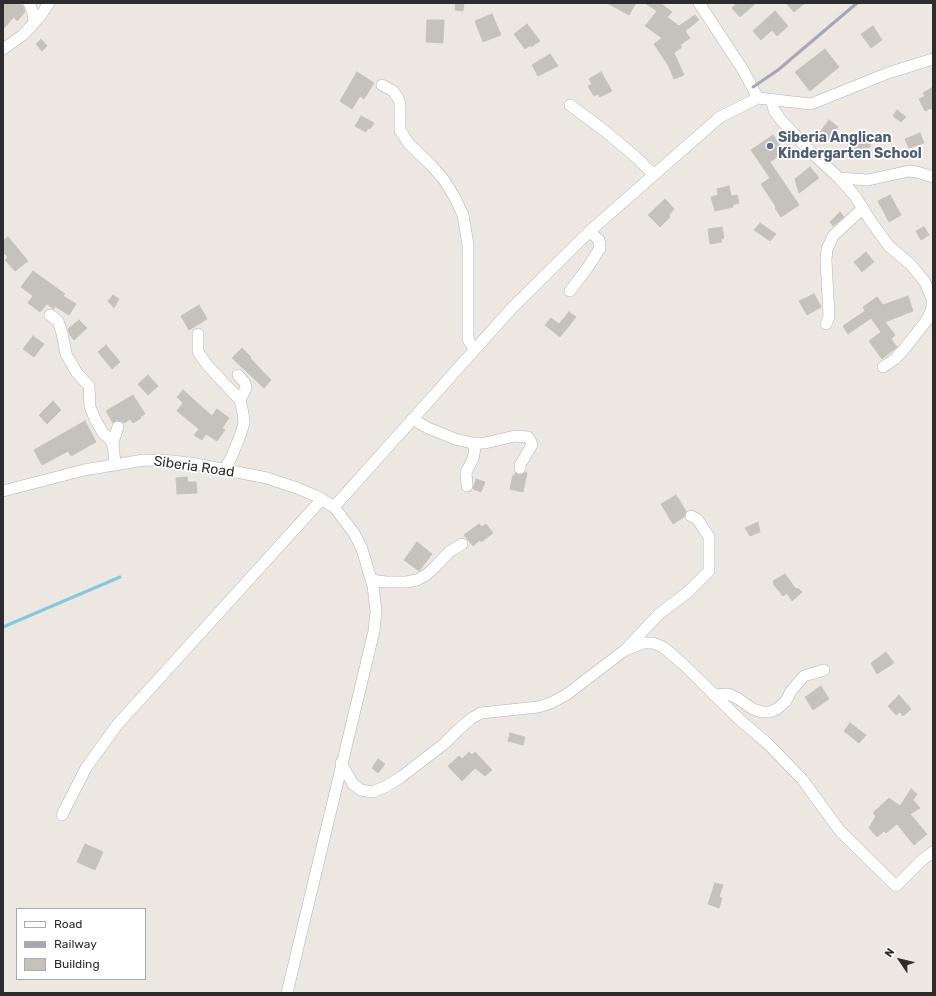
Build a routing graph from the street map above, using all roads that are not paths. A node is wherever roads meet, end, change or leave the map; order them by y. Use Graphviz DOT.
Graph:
graph roads {
  1 [pos="29,3"];
  2 [pos="49,3"];
  3 [pos="704,5"];
  4 [pos="34,22"];
  5 [pos="3,49"];
  6 [pos="933,60"];
  7 [pos="382,85"];
  8 [pos="758,98"];
  9 [pos="771,100"];
  10 [pos="570,105"];
  11 [pos="654,176"];
  12 [pos="933,176"];
  13 [pos="839,178"];
  14 [pos="862,209"];
  15 [pos="590,232"];
  16 [pos="570,291"];
  17 [pos="50,316"];
  18 [pos="826,324"];
  19 [pos="198,334"];
  20 [pos="475,348"];
  21 [pos="883,367"];
  22 [pos="238,375"];
  23 [pos="240,400"];
  24 [pos="412,419"];
  25 [pos="118,427"];
  26 [pos="472,443"];
  27 [pos="113,446"];
  28 [pos="115,464"];
  29 [pos="520,468"];
  30 [pos="224,470"];
  31 [pos="467,486"];
  32 [pos="3,491"];
  33 [pos="322,499"];
  34 [pos="334,507"];
  35 [pos="691,516"];
  36 [pos="462,544"];
  37 [pos="371,580"];
  38 [pos="625,650"];
  39 [pos="824,670"];
  40 [pos="714,694"];
  41 [pos="341,763"];
  42 [pos="62,815"];
  43 [pos="933,852"];
  44 [pos="287,993"];
  1 -- 4 [label="street"];
  2 -- 4 [label="street"];
  3 -- 8 [label="street"];
  4 -- 5 [label="street"];
  6 -- 9 [label="street"];
  7 -- 20 [label="street"];
  8 -- 9 [label="street"];
  8 -- 11 [label="street"];
  9 -- 13 [label="street"];
  10 -- 11 [label="street"];
  11 -- 15 [label="street"];
  12 -- 13 [label="street"];
  13 -- 14 [label="street"];
  14 -- 18 [label="street"];
  14 -- 21 [label="street"];
  15 -- 16 [label="street"];
  15 -- 20 [label="street"];
  17 -- 27 [label="street"];
  19 -- 23 [label="street"];
  20 -- 24 [label="street"];
  22 -- 23 [label="street"];
  23 -- 30 [label="street"];
  24 -- 26 [label="street"];
  24 -- 34 [label="street"];
  25 -- 27 [label="street"];
  26 -- 29 [label="street"];
  26 -- 31 [label="street"];
  27 -- 28 [label="street"];
  28 -- 30 [label="street, Siberia Road"];
  28 -- 32 [label="street, Siberia Road"];
  30 -- 33 [label="street, Siberia Road"];
  33 -- 34 [label="street, Siberia Road"];
  33 -- 42 [label="street"];
  34 -- 37 [label="street, Siberia Road"];
  35 -- 38 [label="street"];
  36 -- 37 [label="street"];
  37 -- 41 [label="street, Siberia Road"];
  38 -- 40 [label="street"];
  38 -- 41 [label="street"];
  39 -- 40 [label="street"];
  40 -- 43 [label="street"];
  41 -- 44 [label="street, Siberia Road"];
}
